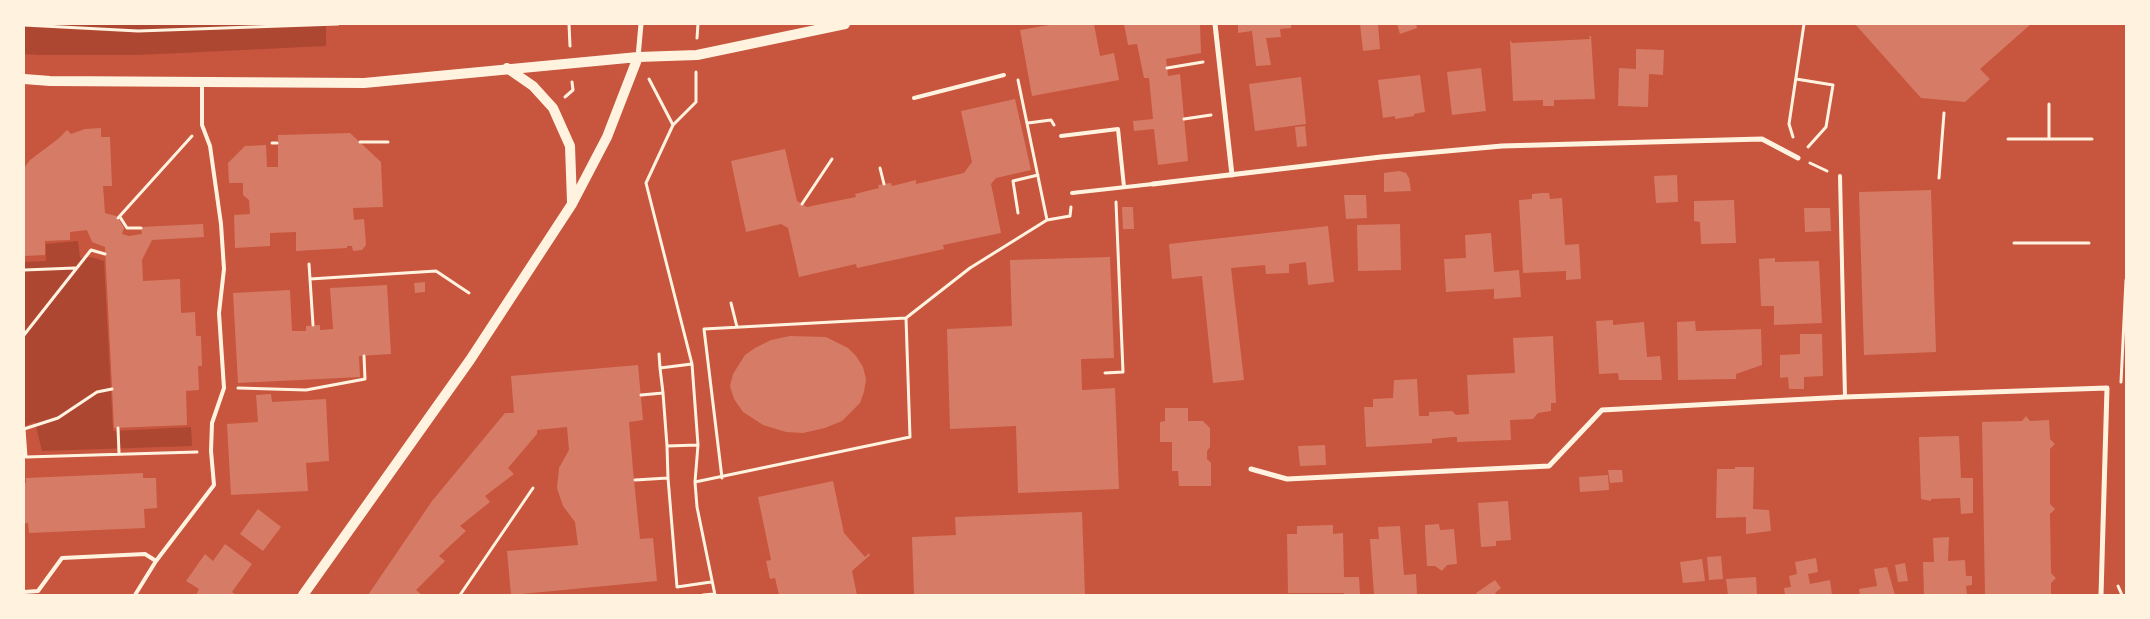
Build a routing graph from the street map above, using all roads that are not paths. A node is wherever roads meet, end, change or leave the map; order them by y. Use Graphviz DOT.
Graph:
graph roads {
  1 [pos="641,24"];
  2 [pos="845,24"];
  3 [pos="1215,24"];
  4 [pos="638,57"];
  5 [pos="507,68"];
  6 [pos="1004,75"];
  7 [pos="24,79"];
  8 [pos="202,83"];
  9 [pos="914,98"];
  10 [pos="1061,136"];
  11 [pos="1798,158"];
  12 [pos="1232,175"];
  13 [pos="1840,176"];
  14 [pos="1153,184"];
  15 [pos="1124,187"];
  16 [pos="1072,193"];
  17 [pos="572,204"];
  18 [pos="1845,397"];
  19 [pos="1251,469"];
  20 [pos="156,561"];
  21 [pos="24,592"];
  22 [pos="135,595"];
  23 [pos="303,595"];
  24 [pos="2101,595"];
  1 -- 4 [label="street"];
  2 -- 4 [label="main road"];
  3 -- 12 [label="street"];
  4 -- 5 [label="main road"];
  4 -- 17 [label="main road"];
  5 -- 8 [label="main road"];
  5 -- 17 [label="main road"];
  6 -- 9 [label="lane"];
  7 -- 8 [label="main road"];
  8 -- 20 [label="lane"];
  10 -- 15 [label="lane"];
  11 -- 12 [label="street"];
  12 -- 14 [label="street"];
  13 -- 18 [label="lane"];
  14 -- 15 [label="lane"];
  15 -- 16 [label="lane"];
  17 -- 23 [label="main road"];
  18 -- 19 [label="street"];
  18 -- 24 [label="street"];
  20 -- 21 [label="lane"];
  20 -- 22 [label="lane"];
}
